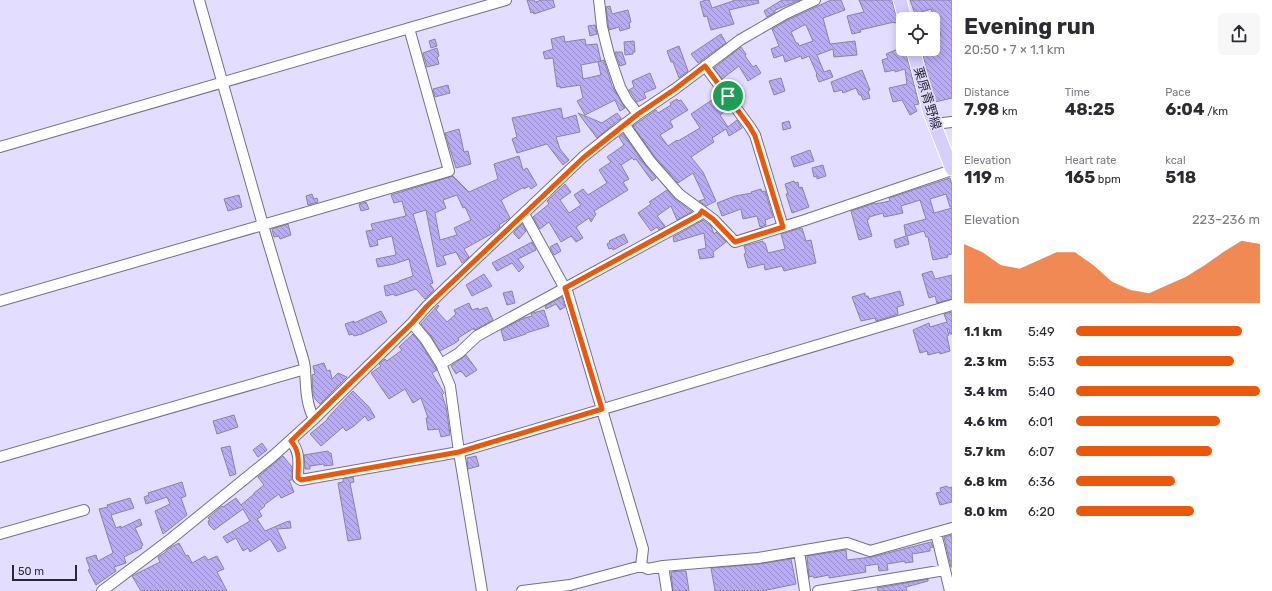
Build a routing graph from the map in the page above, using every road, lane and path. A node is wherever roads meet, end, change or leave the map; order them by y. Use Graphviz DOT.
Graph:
graph roads {
  1 [pos="199,0"];
  2 [pos="506,0"];
  3 [pos="599,0"];
  4 [pos="816,0"];
  5 [pos="900,0"];
  6 [pos="903,12"];
  7 [pos="409,28"];
  8 [pos="915,56"];
  9 [pos="705,66"];
  10 [pos="223,82"];
  11 [pos="638,114"];
  12 [pos="952,122"];
  13 [pos="624,124"];
  14 [pos="934,124"];
  15 [pos="0,147"];
  16 [pos="952,170"];
  17 [pos="702,211"];
  18 [pos="524,214"];
  19 [pos="263,225"];
  20 [pos="783,227"];
  21 [pos="565,288"];
  22 [pos="0,301"];
  23 [pos="952,305"];
  24 [pos="412,323"];
  25 [pos="441,364"];
  26 [pos="305,369"];
  27 [pos="602,409"];
  28 [pos="314,419"];
  29 [pos="291,441"];
  30 [pos="459,452"];
  31 [pos="0,457"];
  32 [pos="84,510"];
  33 [pos="952,528"];
  34 [pos="936,533"];
  35 [pos="0,534"];
  36 [pos="798,551"];
  37 [pos="641,566"];
  38 [pos="664,566"];
  39 [pos="946,570"];
  40 [pos="102,591"];
  41 [pos="482,591"];
  42 [pos="522,591"];
  43 [pos="667,591"];
  44 [pos="805,591"];
  45 [pos="818,591"];
  46 [pos="950,591"];
  1 -- 10 [label="street"];
  2 -- 7 [label="street"];
  3 -- 11 [label="street"];
  4 -- 9 [label="street"];
  5 -- 6 [label="main road"];
  7 -- 10 [label="street"];
  7 -- 19 [label="street"];
  8 -- 14 [label="main road, 栗原青野線"];
  9 -- 11 [label="street"];
  9 -- 20 [label="street"];
  10 -- 15 [label="street"];
  10 -- 19 [label="street"];
  11 -- 13 [label="street"];
  12 -- 14 [label="street"];
  13 -- 17 [label="street"];
  13 -- 18 [label="street"];
  14 -- 16 [label="main road, 栗原青野線"];
  16 -- 20 [label="street"];
  17 -- 20 [label="street"];
  17 -- 21 [label="street"];
  18 -- 21 [label="street"];
  18 -- 24 [label="street"];
  19 -- 22 [label="street"];
  19 -- 26 [label="street"];
  21 -- 25 [label="street"];
  21 -- 27 [label="street"];
  23 -- 27 [label="street"];
  24 -- 25 [label="street"];
  24 -- 28 [label="street"];
  25 -- 30 [label="street"];
  26 -- 28 [label="street"];
  26 -- 31 [label="street"];
  27 -- 30 [label="street"];
  27 -- 37 [label="street"];
  28 -- 29 [label="street"];
  29 -- 30 [label="street"];
  29 -- 40 [label="street"];
  30 -- 41 [label="street"];
  32 -- 35 [label="street"];
  33 -- 34 [label="street"];
  34 -- 36 [label="street"];
  34 -- 39 [label="street"];
  36 -- 38 [label="street"];
  36 -- 44 [label="street"];
  37 -- 38 [label="street"];
  37 -- 42 [label="street"];
  38 -- 43 [label="street"];
  39 -- 45 [label="street"];
  39 -- 46 [label="street"];
}
